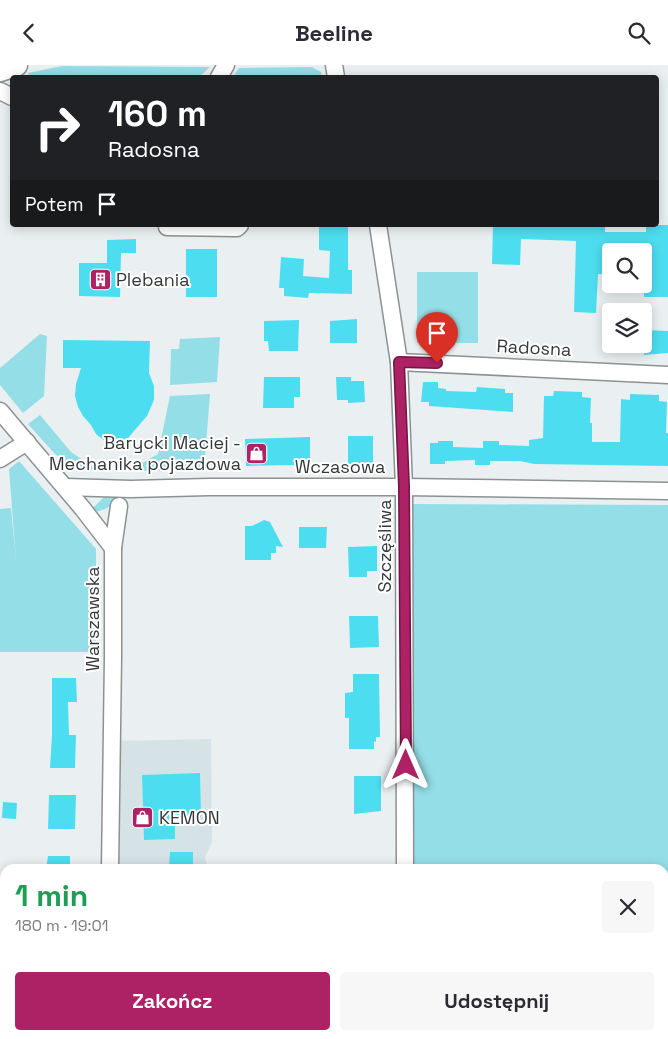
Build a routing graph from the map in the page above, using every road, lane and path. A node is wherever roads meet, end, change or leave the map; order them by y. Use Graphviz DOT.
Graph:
graph roads {
  1 [pos="16,65"];
  2 [pos="0,70"];
  3 [pos="168,227"];
  4 [pos="238,227"];
  5 [pos="378,227"];
  6 [pos="399,362"];
  7 [pos="668,375"];
  8 [pos="0,411"];
  9 [pos="27,442"];
  10 [pos="0,459"];
  11 [pos="65,487"];
  12 [pos="404,487"];
  13 [pos="106,488"];
  14 [pos="132,489"];
  15 [pos="668,491"];
  16 [pos="119,506"];
  17 [pos="83,509"];
  18 [pos="95,525"];
  19 [pos="113,548"];
  20 [pos="110,864"];
  21 [pos="406,864"];
  1 -- 2 [label="main road"];
  3 -- 4 [label="street"];
  5 -- 6 [label="street, Szczęśliwa"];
  6 -- 7 [label="street, Radosna"];
  6 -- 12 [label="street, Szczęśliwa"];
  8 -- 9 [label="street, Warszawska"];
  9 -- 10 [label="street"];
  9 -- 11 [label="street, Warszawska"];
  11 -- 13 [label="street, Wczasowa"];
  11 -- 17 [label="street, Warszawska"];
  12 -- 14 [label="street, Wczasowa"];
  12 -- 15 [label="street, Wczasowa"];
  12 -- 21 [label="street, Szczęśliwa"];
  13 -- 14 [label="street, Wczasowa"];
  13 -- 17 [label="street"];
  14 -- 16 [label="street"];
  16 -- 18 [label="street"];
  16 -- 19 [label="street"];
  17 -- 18 [label="street, Warszawska"];
  18 -- 19 [label="street, Warszawska"];
  19 -- 20 [label="street, Warszawska"];
}
